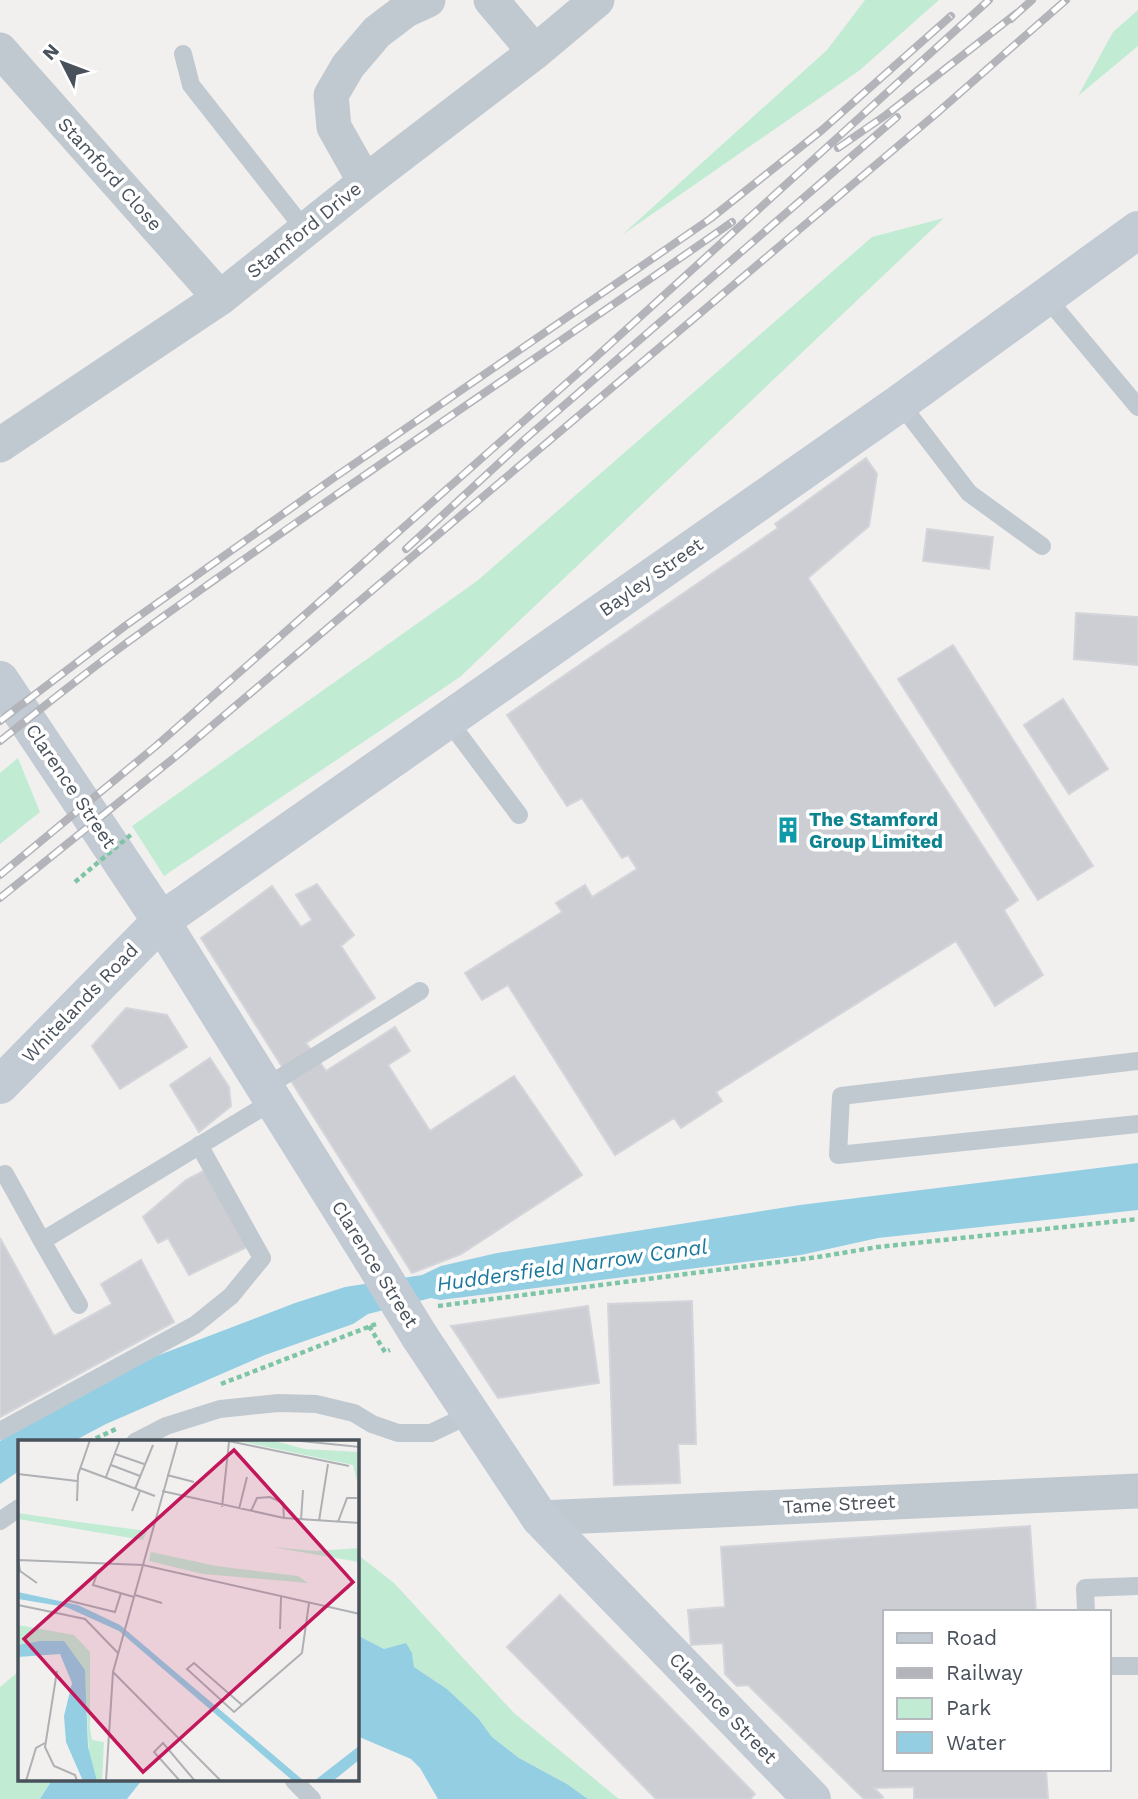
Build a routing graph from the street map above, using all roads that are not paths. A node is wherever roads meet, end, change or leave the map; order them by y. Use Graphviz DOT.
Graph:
graph roads {
  1 [pos="428,0"];
  2 [pos="491,0"];
  3 [pos="597,0"];
  4 [pos="0,50"];
  5 [pos="535,52"];
  6 [pos="183,54"];
  7 [pos="365,182"];
  8 [pos="305,230"];
  9 [pos="1138,230"];
  10 [pos="220,298"];
  11 [pos="1046,298"];
  12 [pos="900,403"];
  13 [pos="1138,407"];
  14 [pos="0,445"];
  15 [pos="1041,546"];
  16 [pos="0,680"];
  17 [pos="448,720"];
  18 [pos="519,816"];
  19 [pos="161,921"];
  20 [pos="419,991"];
  21 [pos="1138,1061"];
  22 [pos="0,1086"];
  23 [pos="268,1095"];
  24 [pos="1138,1124"];
  25 [pos="199,1145"];
  26 [pos="5,1174"];
  27 [pos="42,1241"];
  28 [pos="79,1305"];
  29 [pos="471,1414"];
  30 [pos="0,1431"];
  31 [pos="139,1440"];
  32 [pos="1138,1490"];
  33 [pos="18,1509"];
  34 [pos="540,1518"];
  35 [pos="0,1521"];
  36 [pos="1138,1586"];
  37 [pos="1086,1610"];
  38 [pos="1110,1666"];
  39 [pos="1138,1666"];
  40 [pos="294,1782"];
  41 [pos="312,1799"];
  42 [pos="812,1799"];
  1 -- 7 [label="street"];
  2 -- 5 [label="street"];
  3 -- 5 [label="street, Stamford Drive"];
  4 -- 10 [label="street, Stamford Close"];
  5 -- 7 [label="street, Stamford Drive"];
  6 -- 8 [label="lane"];
  7 -- 8 [label="street, Stamford Drive"];
  8 -- 10 [label="street, Stamford Drive"];
  9 -- 11 [label="street, Bayley Street"];
  10 -- 14 [label="street, Stamford Drive"];
  11 -- 12 [label="street, Bayley Street"];
  11 -- 13 [label="lane"];
  12 -- 15 [label="lane"];
  12 -- 17 [label="street, Bayley Street"];
  16 -- 19 [label="street, Clarence Street"];
  17 -- 18 [label="lane"];
  17 -- 19 [label="street, Bayley Street"];
  19 -- 22 [label="street, Whitelands Road"];
  19 -- 23 [label="street, Clarence Street"];
  20 -- 23 [label="lane"];
  21 -- 24 [label="lane"];
  23 -- 25 [label="lane"];
  23 -- 29 [label="street, Clarence Street, bridge"];
  25 -- 27 [label="lane"];
  25 -- 30 [label="lane"];
  26 -- 27 [label="lane"];
  27 -- 28 [label="lane"];
  29 -- 31 [label="lane"];
  29 -- 34 [label="street, Clarence Street"];
  32 -- 34 [label="street, Tame Street"];
  33 -- 35 [label="lane"];
  34 -- 42 [label="street, Clarence Street"];
  36 -- 37 [label="lane"];
  38 -- 39 [label="lane"];
  40 -- 41 [label="lane"];
}
